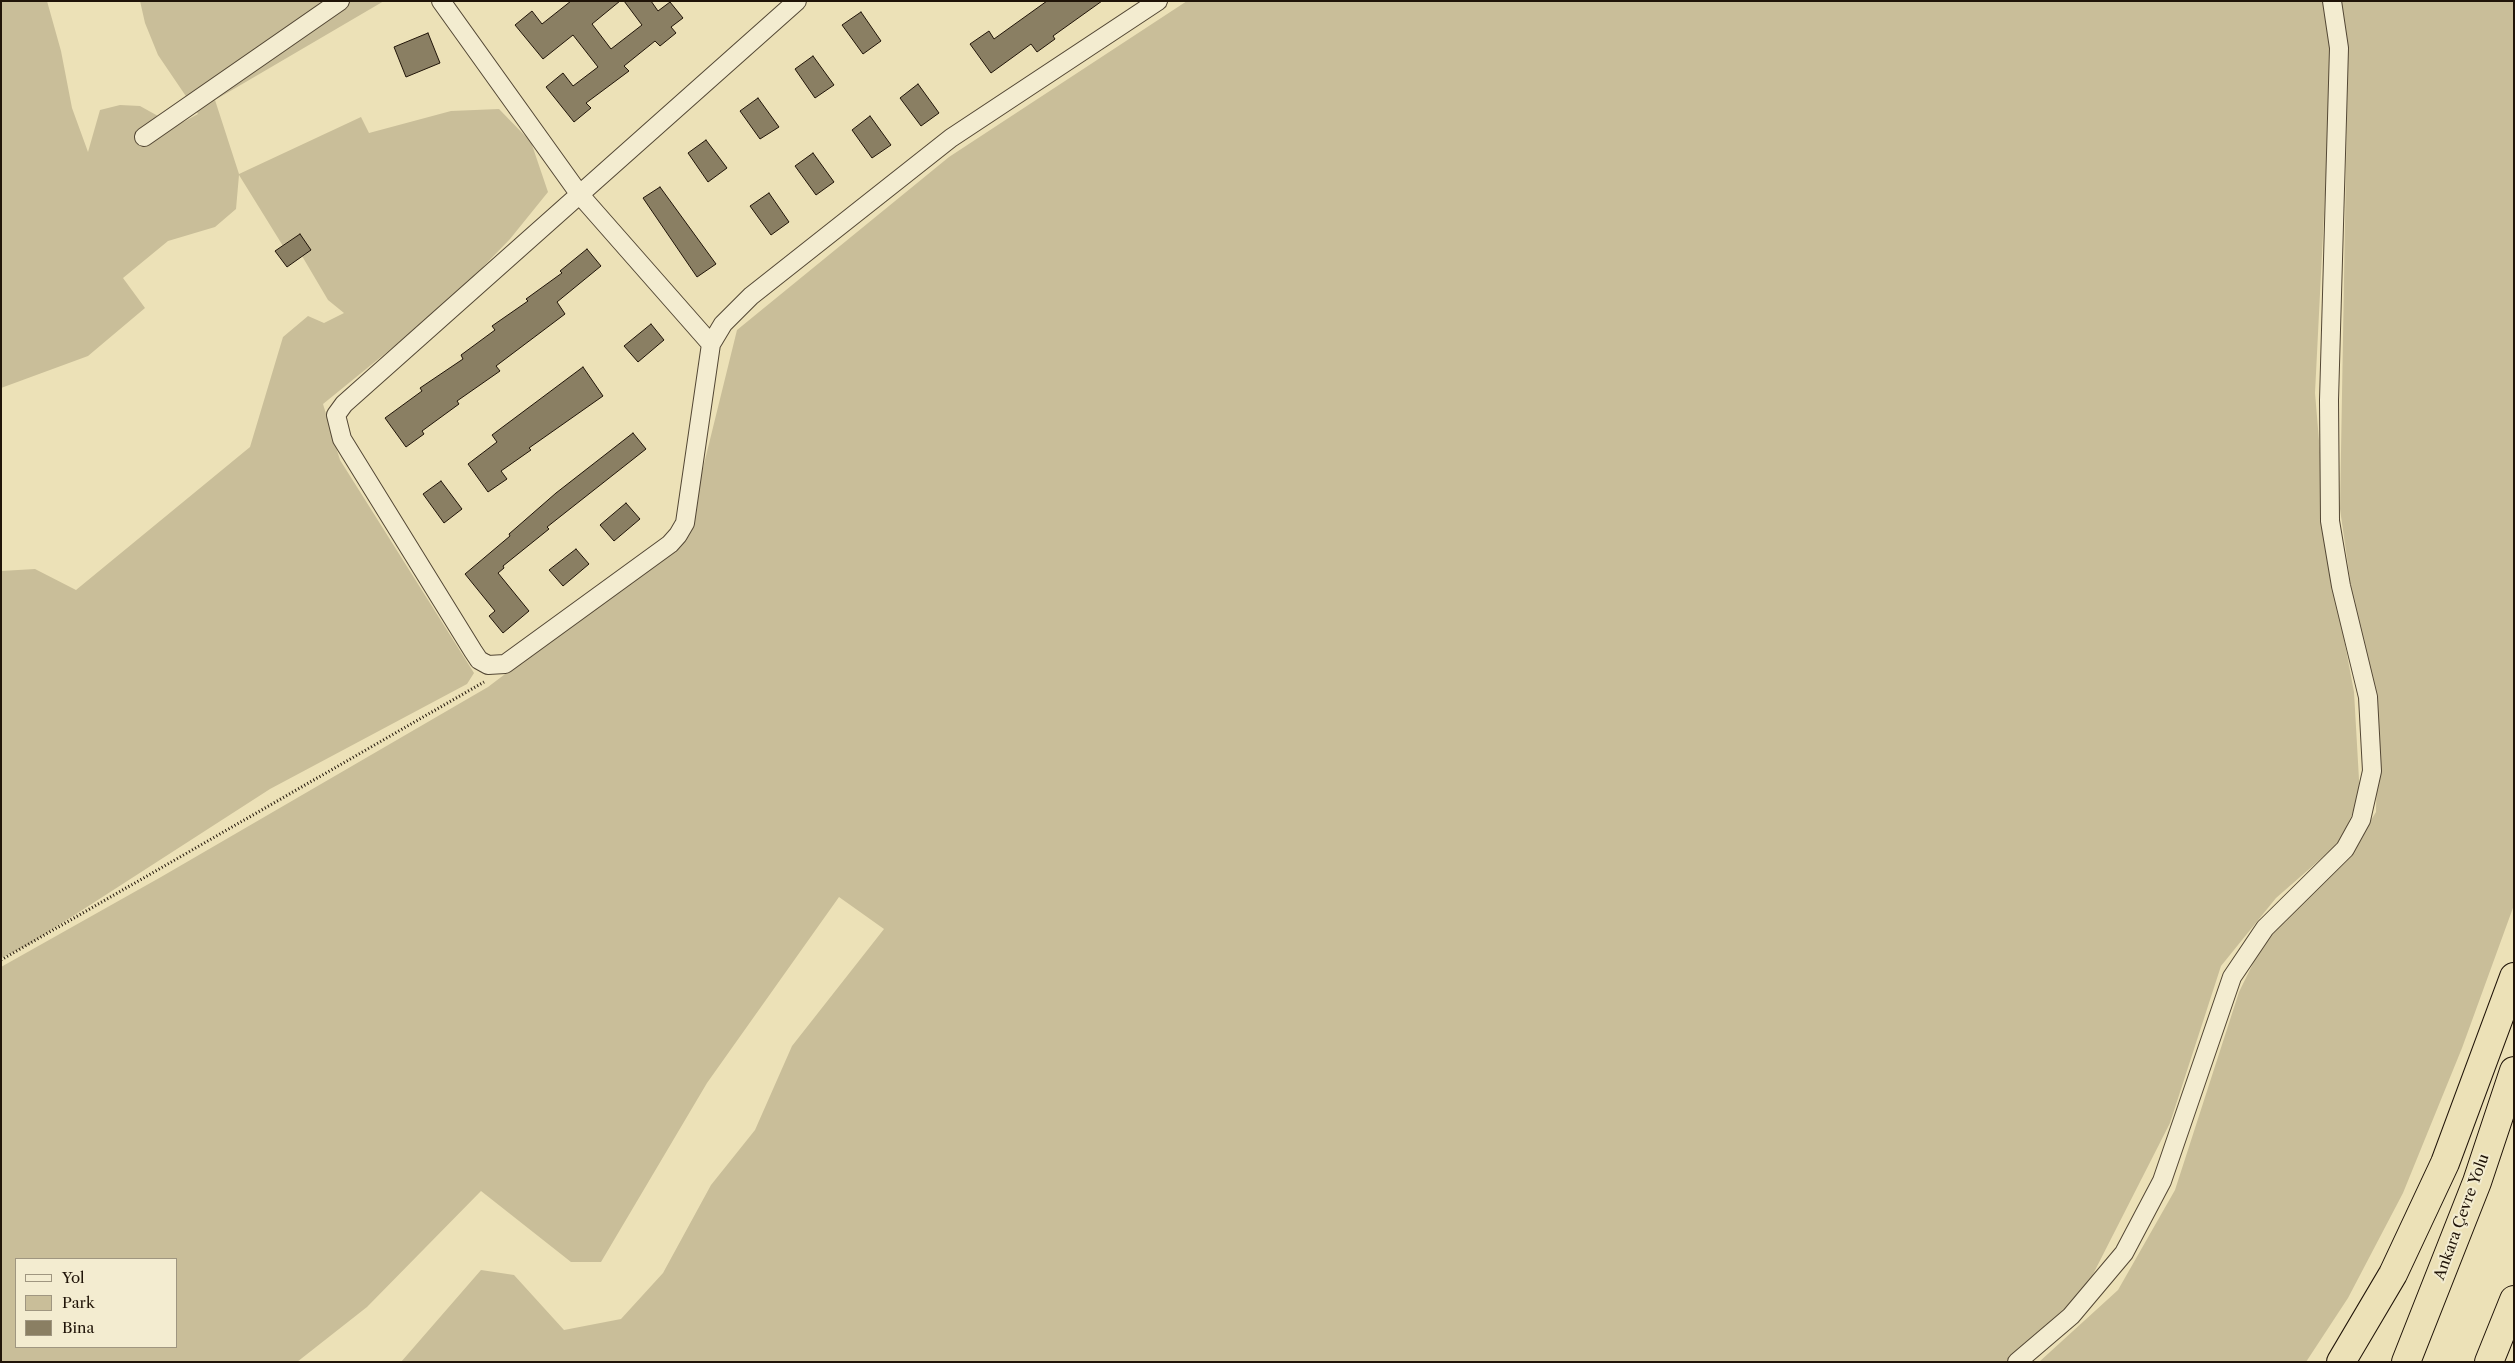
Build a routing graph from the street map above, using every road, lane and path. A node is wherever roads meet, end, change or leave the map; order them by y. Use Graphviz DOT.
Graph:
graph roads {
  1 [pos="340,1"];
  2 [pos="441,1"];
  3 [pos="797,1"];
  4 [pos="1158,1"];
  5 [pos="2332,1"];
  6 [pos="144,137"];
  7 [pos="580,195"];
  8 [pos="712,344"];
  9 [pos="505,664"];
  10 [pos="1,960"];
  11 [pos="2514,977"];
  12 [pos="2514,1071"];
  13 [pos="2514,1300"];
  14 [pos="2017,1362"];
  15 [pos="2341,1362"];
  16 [pos="2406,1362"];
  17 [pos="2489,1362"];
  1 -- 6 [label="street"];
  2 -- 7 [label="street"];
  3 -- 7 [label="street"];
  4 -- 8 [label="street"];
  5 -- 14 [label="street"];
  7 -- 8 [label="street"];
  7 -- 9 [label="street"];
  8 -- 9 [label="street"];
  9 -- 10 [label="path"];
  11 -- 15 [label="highway"];
  12 -- 16 [label="highway, Ankara Çevre Yolu"];
  13 -- 17 [label="highway"];
}
